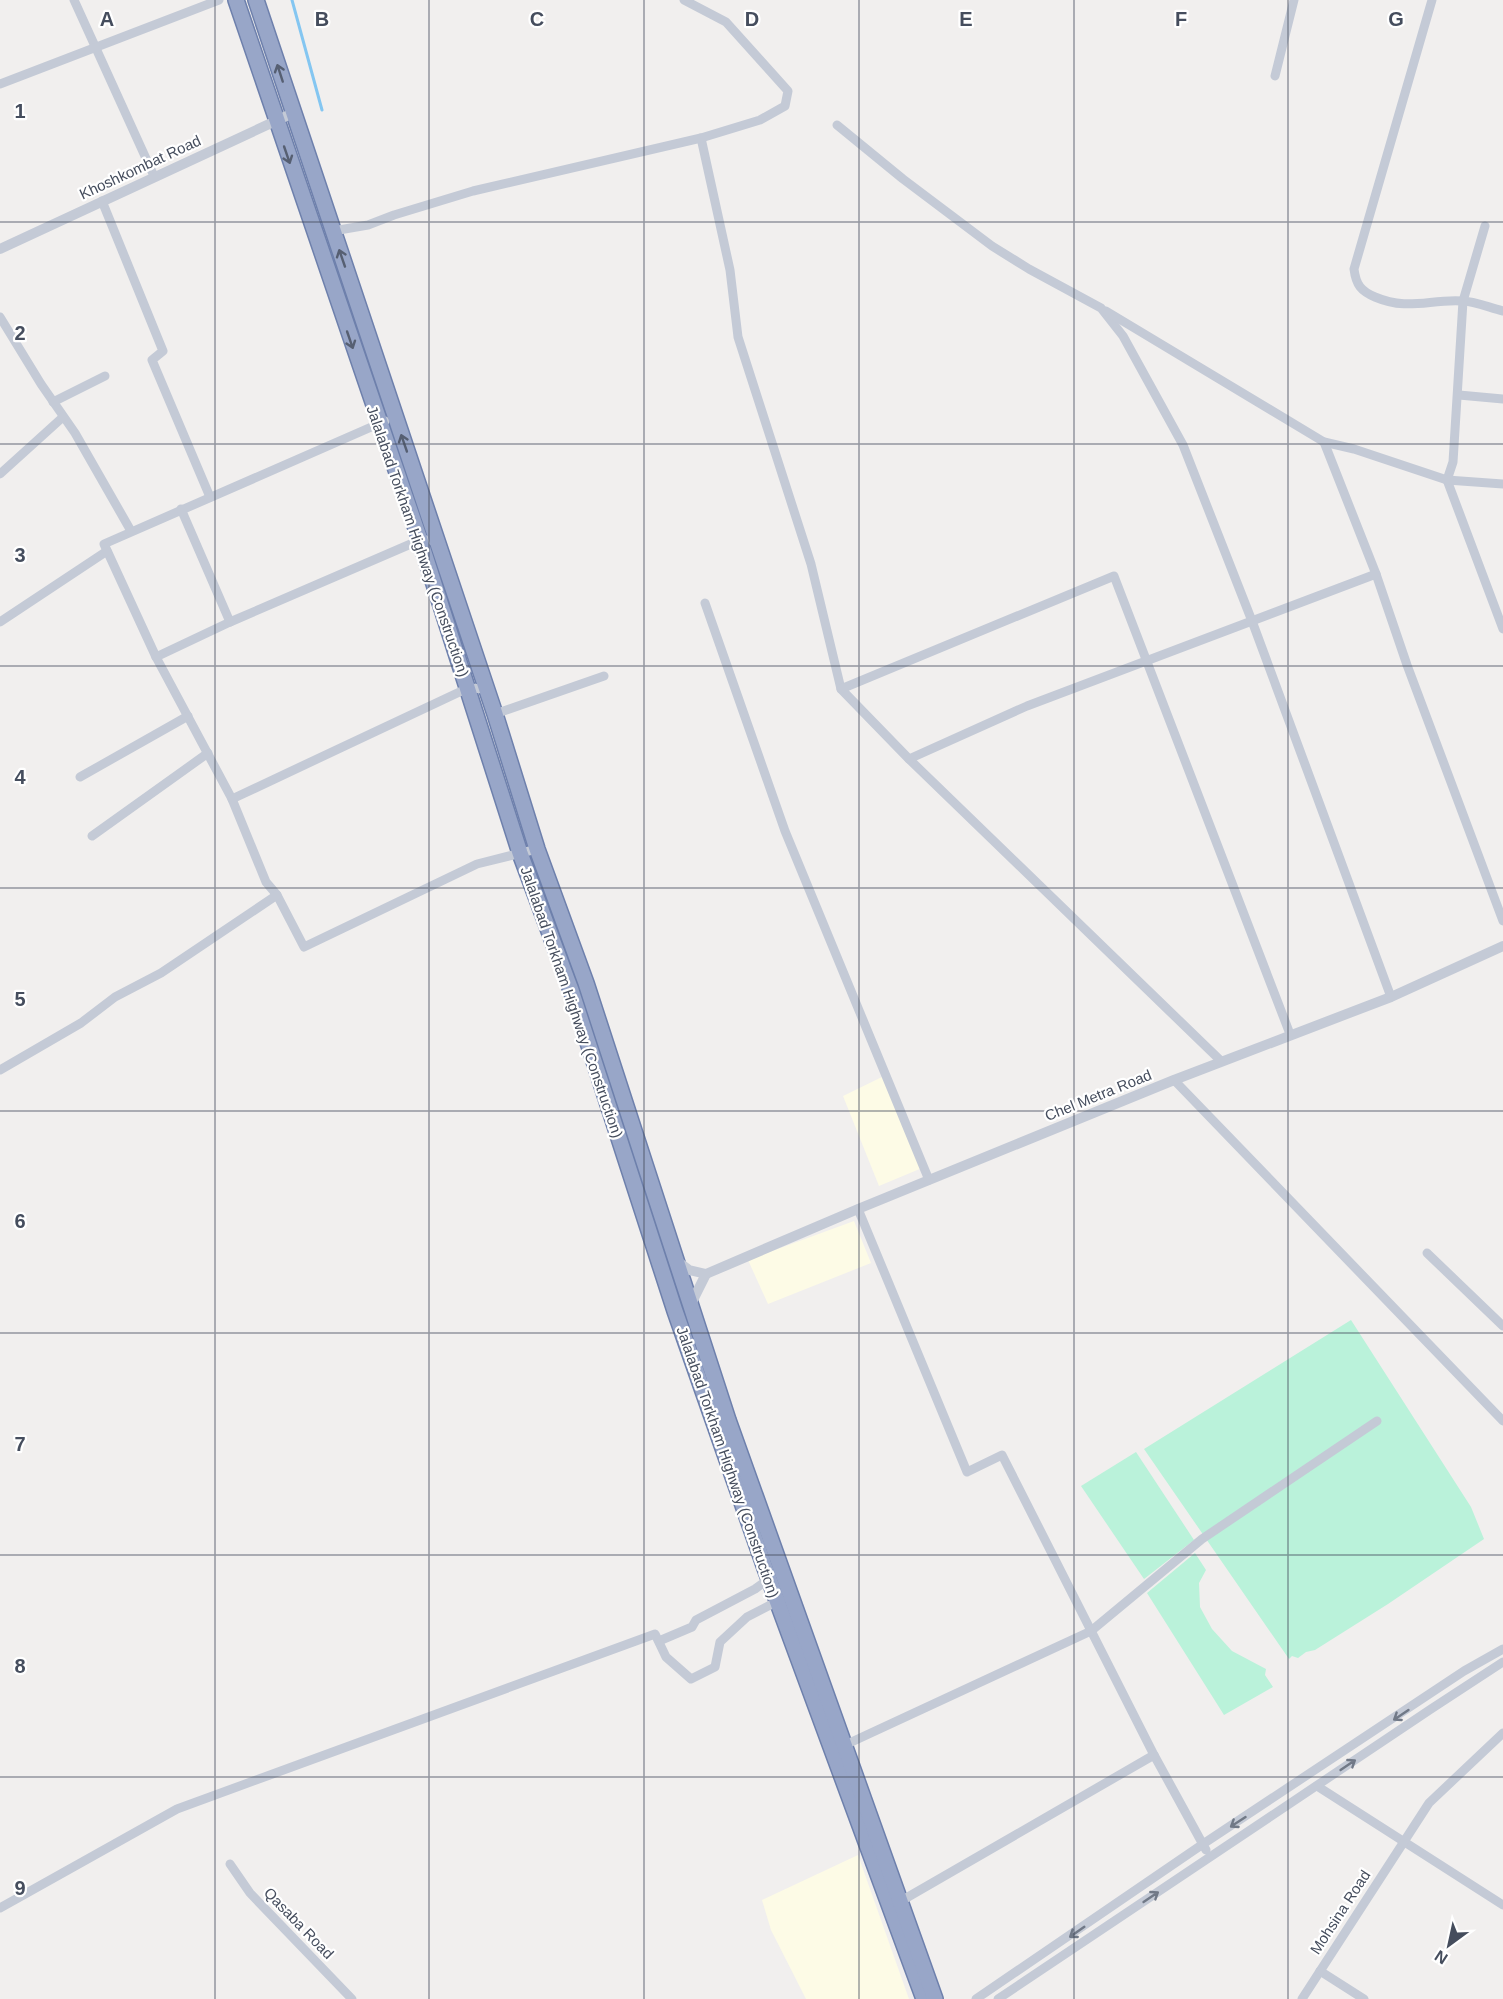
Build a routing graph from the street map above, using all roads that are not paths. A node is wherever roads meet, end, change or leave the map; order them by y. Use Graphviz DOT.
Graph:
graph roads {
  1 [pos="74,0"];
  2 [pos="219,0"];
  3 [pos="236,0"];
  4 [pos="256,0"];
  5 [pos="684,0"];
  6 [pos="1294,0"];
  7 [pos="1432,0"];
  8 [pos="96,49"];
  9 [pos="1275,76"];
  10 [pos="0,84"];
  11 [pos="293,113"];
  12 [pos="276,121"];
  13 [pos="837,125"];
  14 [pos="701,138"];
  15 [pos="154,176"];
  16 [pos="102,201"];
  17 [pos="1485,226"];
  18 [pos="333,231"];
  19 [pos="0,249"];
  20 [pos="1463,300"];
  21 [pos="1101,308"];
  22 [pos="1503,311"];
  23 [pos="0,317"];
  24 [pos="105,376"];
  25 [pos="1459,395"];
  26 [pos="1503,399"];
  27 [pos="53,402"];
  28 [pos="63,417"];
  29 [pos="395,417"];
  30 [pos="379,424"];
  31 [pos="1324,442"];
  32 [pos="398,473"];
  33 [pos="0,474"];
  34 [pos="1448,480"];
  35 [pos="1503,484"];
  36 [pos="210,497"];
  37 [pos="423,498"];
  38 [pos="181,509"];
  39 [pos="131,531"];
  40 [pos="420,540"];
  41 [pos="437,540"];
  42 [pos="107,551"];
  43 [pos="1376,574"];
  44 [pos="705,603"];
  45 [pos="1251,621"];
  46 [pos="0,622"];
  47 [pos="230,622"];
  48 [pos="1503,629"];
  49 [pos="156,657"];
  50 [pos="1145,661"];
  51 [pos="604,676"];
  52 [pos="468,688"];
  53 [pos="486,688"];
  54 [pos="841,688"];
  55 [pos="495,714"];
  56 [pos="188,716"];
  57 [pos="208,753"];
  58 [pos="909,759"];
  59 [pos="80,777"];
  60 [pos="232,799"];
  61 [pos="92,836"];
  62 [pos="537,849"];
  63 [pos="520,853"];
  64 [pos="277,895"];
  65 [pos="1503,921"];
  66 [pos="1503,946"];
  67 [pos="1390,997"];
  68 [pos="1290,1034"];
  69 [pos="1221,1061"];
  70 [pos="0,1070"];
  71 [pos="1174,1080"];
  72 [pos="929,1180"];
  73 [pos="858,1209"];
  74 [pos="1427,1253"];
  75 [pos="677,1261"];
  76 [pos="706,1275"];
  77 [pos="690,1306"];
  78 [pos="1503,1326"];
  79 [pos="1377,1421"];
  80 [pos="1503,1421"];
  81 [pos="769,1579"];
  82 [pos="784,1598"];
  83 [pos="1091,1630"];
  84 [pos="658,1641"];
  85 [pos="1503,1649"];
  86 [pos="1503,1662"];
  87 [pos="1464,1671"];
  88 [pos="811,1673"];
  89 [pos="1470,1683"];
  90 [pos="1424,1699"];
  91 [pos="1431,1709"];
  92 [pos="1374,1732"];
  93 [pos="1503,1733"];
  94 [pos="1381,1743"];
  95 [pos="845,1745"];
  96 [pos="1154,1755"];
  97 [pos="1295,1784"];
  98 [pos="1317,1786"];
  99 [pos="1303,1796"];
  100 [pos="1403,1842"];
  101 [pos="1203,1844"];
  102 [pos="1210,1857"];
  103 [pos="230,1864"];
  104 [pos="901,1901"];
  105 [pos="1503,1905"];
  106 [pos="0,1908"];
  107 [pos="1320,1971"];
  108 [pos="347,1998"];
  109 [pos="924,1999"];
  110 [pos="935,1999"];
  111 [pos="976,1999"];
  112 [pos="998,1999"];
  113 [pos="1302,1999"];
  114 [pos="1364,1999"];
  1 -- 8 [label="street"];
  2 -- 8 [label="street"];
  3 -- 12 [label="highway, Jalalabad Torkham Highway (Construction)"];
  11 -- 4 [label="highway, one-way"];
  5 -- 14 [label="street"];
  6 -- 9 [label="street"];
  7 -- 20 [label="street"];
  8 -- 10 [label="street"];
  8 -- 15 [label="street"];
  11 -- 12 [label="street, Khoshkombat Road"];
  11 -- 18 [label="highway"];
  12 -- 15 [label="street, Khoshkombat Road"];
  12 -- 30 [label="highway, Jalalabad Torkham Highway (Construction), one-way"];
  13 -- 21 [label="street"];
  14 -- 18 [label="street"];
  14 -- 54 [label="street"];
  15 -- 16 [label="street, Khoshkombat Road"];
  16 -- 19 [label="street, Khoshkombat Road"];
  16 -- 36 [label="street"];
  17 -- 20 [label="street"];
  29 -- 18 [label="highway, one-way"];
  20 -- 22 [label="street"];
  20 -- 25 [label="street"];
  21 -- 31 [label="street"];
  21 -- 45 [label="street"];
  23 -- 27 [label="street"];
  24 -- 27 [label="street"];
  25 -- 26 [label="street"];
  25 -- 34 [label="street"];
  27 -- 28 [label="street"];
  28 -- 33 [label="street"];
  28 -- 39 [label="street"];
  29 -- 30 [label="street"];
  37 -- 29 [label="highway, one-way"];
  30 -- 32 [label="highway, Jalalabad Torkham Highway (Construction)"];
  30 -- 36 [label="street"];
  31 -- 34 [label="street"];
  31 -- 43 [label="street"];
  32 -- 37 [label="highway"];
  32 -- 40 [label="highway, Jalalabad Torkham Highway (Construction)"];
  34 -- 35 [label="street"];
  34 -- 48 [label="street"];
  36 -- 38 [label="street"];
  37 -- 41 [label="highway"];
  38 -- 39 [label="street"];
  38 -- 47 [label="street"];
  39 -- 42 [label="street"];
  40 -- 41 [label="street"];
  40 -- 47 [label="street"];
  40 -- 52 [label="highway, Jalalabad Torkham Highway (Construction)"];
  41 -- 53 [label="highway"];
  42 -- 46 [label="street"];
  42 -- 49 [label="street"];
  43 -- 45 [label="street"];
  43 -- 65 [label="street"];
  44 -- 72 [label="street"];
  45 -- 50 [label="street"];
  45 -- 67 [label="street"];
  47 -- 49 [label="street"];
  49 -- 56 [label="street"];
  50 -- 54 [label="street"];
  50 -- 58 [label="street"];
  50 -- 68 [label="street"];
  51 -- 55 [label="street"];
  52 -- 53 [label="street"];
  52 -- 60 [label="street"];
  52 -- 63 [label="highway, Jalalabad Torkham Highway (Construction)"];
  53 -- 55 [label="highway"];
  54 -- 58 [label="street"];
  55 -- 62 [label="highway"];
  56 -- 57 [label="street"];
  56 -- 59 [label="street"];
  57 -- 60 [label="street"];
  57 -- 61 [label="street"];
  58 -- 69 [label="street"];
  60 -- 64 [label="street"];
  62 -- 63 [label="street"];
  62 -- 75 [label="highway"];
  63 -- 64 [label="street"];
  63 -- 81 [label="highway, Jalalabad Torkham Highway (Construction)"];
  64 -- 70 [label="street"];
  66 -- 67 [label="street, Chel Metra Road"];
  67 -- 68 [label="street, Chel Metra Road"];
  68 -- 69 [label="street, Chel Metra Road"];
  69 -- 71 [label="street, Chel Metra Road"];
  71 -- 72 [label="street, Chel Metra Road"];
  71 -- 80 [label="street"];
  72 -- 73 [label="street, Chel Metra Road"];
  73 -- 76 [label="street, Chel Metra Road"];
  73 -- 83 [label="street"];
  74 -- 78 [label="street"];
  75 -- 76 [label="street"];
  75 -- 77 [label="highway"];
  76 -- 77 [label="street"];
  77 -- 82 [label="highway"];
  79 -- 83 [label="street"];
  81 -- 82 [label="highway, Jalalabad Torkham Highway (Construction)"];
  81 -- 84 [label="street"];
  82 -- 84 [label="street"];
  82 -- 88 [label="highway, Jalalabad Torkham Highway (Construction)"];
  83 -- 95 [label="street"];
  83 -- 96 [label="street"];
  84 -- 106 [label="street"];
  85 -- 87 [label="street"];
  86 -- 89 [label="street"];
  87 -- 89 [label="street"];
  87 -- 90 [label="street"];
  88 -- 95 [label="highway"];
  88 -- 109 [label="highway, Jalalabad Torkham Highway (Construction)"];
  89 -- 91 [label="street"];
  90 -- 91 [label="street"];
  90 -- 92 [label="street, one-way"];
  91 -- 94 [label="street"];
  92 -- 94 [label="street"];
  92 -- 97 [label="street"];
  93 -- 100 [label="street, Mohsina Road"];
  98 -- 94 [label="street, one-way"];
  95 -- 104 [label="highway"];
  96 -- 101 [label="street"];
  96 -- 104 [label="street"];
  97 -- 99 [label="street"];
  97 -- 101 [label="street, one-way"];
  98 -- 99 [label="street"];
  98 -- 100 [label="street"];
  99 -- 102 [label="street"];
  100 -- 105 [label="street"];
  100 -- 107 [label="street, Mohsina Road"];
  101 -- 102 [label="street"];
  101 -- 111 [label="street, one-way"];
  112 -- 102 [label="street, one-way"];
  103 -- 108 [label="street, Qasaba Road"];
  104 -- 110 [label="highway"];
  107 -- 113 [label="street, Mohsina Road"];
  107 -- 114 [label="street"];
}
